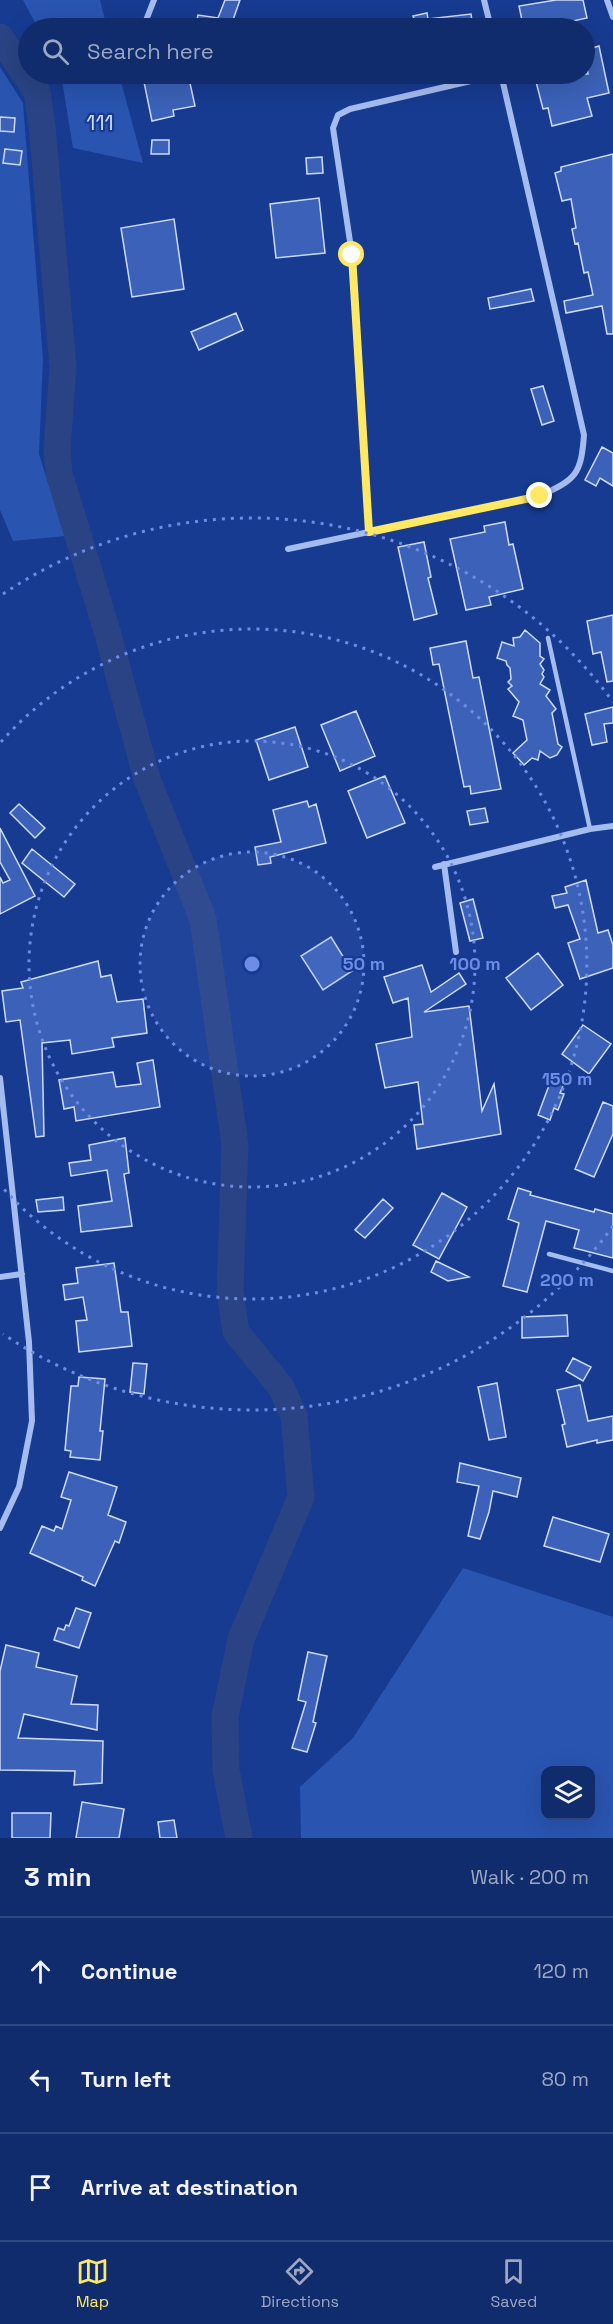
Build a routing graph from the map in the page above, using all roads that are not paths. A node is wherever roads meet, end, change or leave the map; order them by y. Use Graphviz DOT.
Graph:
graph roads {
  1 [pos="154,0"];
  2 [pos="484,0"];
  3 [pos="607,0"];
  4 [pos="613,17"];
  5 [pos="147,18"];
  6 [pos="488,18"];
  7 [pos="458,84"];
  8 [pos="503,84"];
  9 [pos="369,532"];
  10 [pos="288,549"];
  11 [pos="548,638"];
  12 [pos="613,826"];
  13 [pos="590,829"];
  14 [pos="444,864"];
  15 [pos="435,867"];
  16 [pos="456,952"];
  17 [pos="0,1078"];
  18 [pos="549,1254"];
  19 [pos="613,1271"];
  20 [pos="22,1274"];
  21 [pos="0,1277"];
  22 [pos="0,1528"];
  1 -- 5 [label="street"];
  2 -- 6 [label="street"];
  3 -- 4 [label="street"];
  7 -- 9 [label="street"];
  8 -- 9 [label="street"];
  9 -- 10 [label="street"];
  11 -- 13 [label="lane"];
  12 -- 13 [label="street"];
  13 -- 14 [label="street"];
  14 -- 15 [label="street"];
  14 -- 16 [label="street"];
  17 -- 20 [label="street"];
  18 -- 19 [label="lane"];
  20 -- 21 [label="street"];
  20 -- 22 [label="street"];
}
